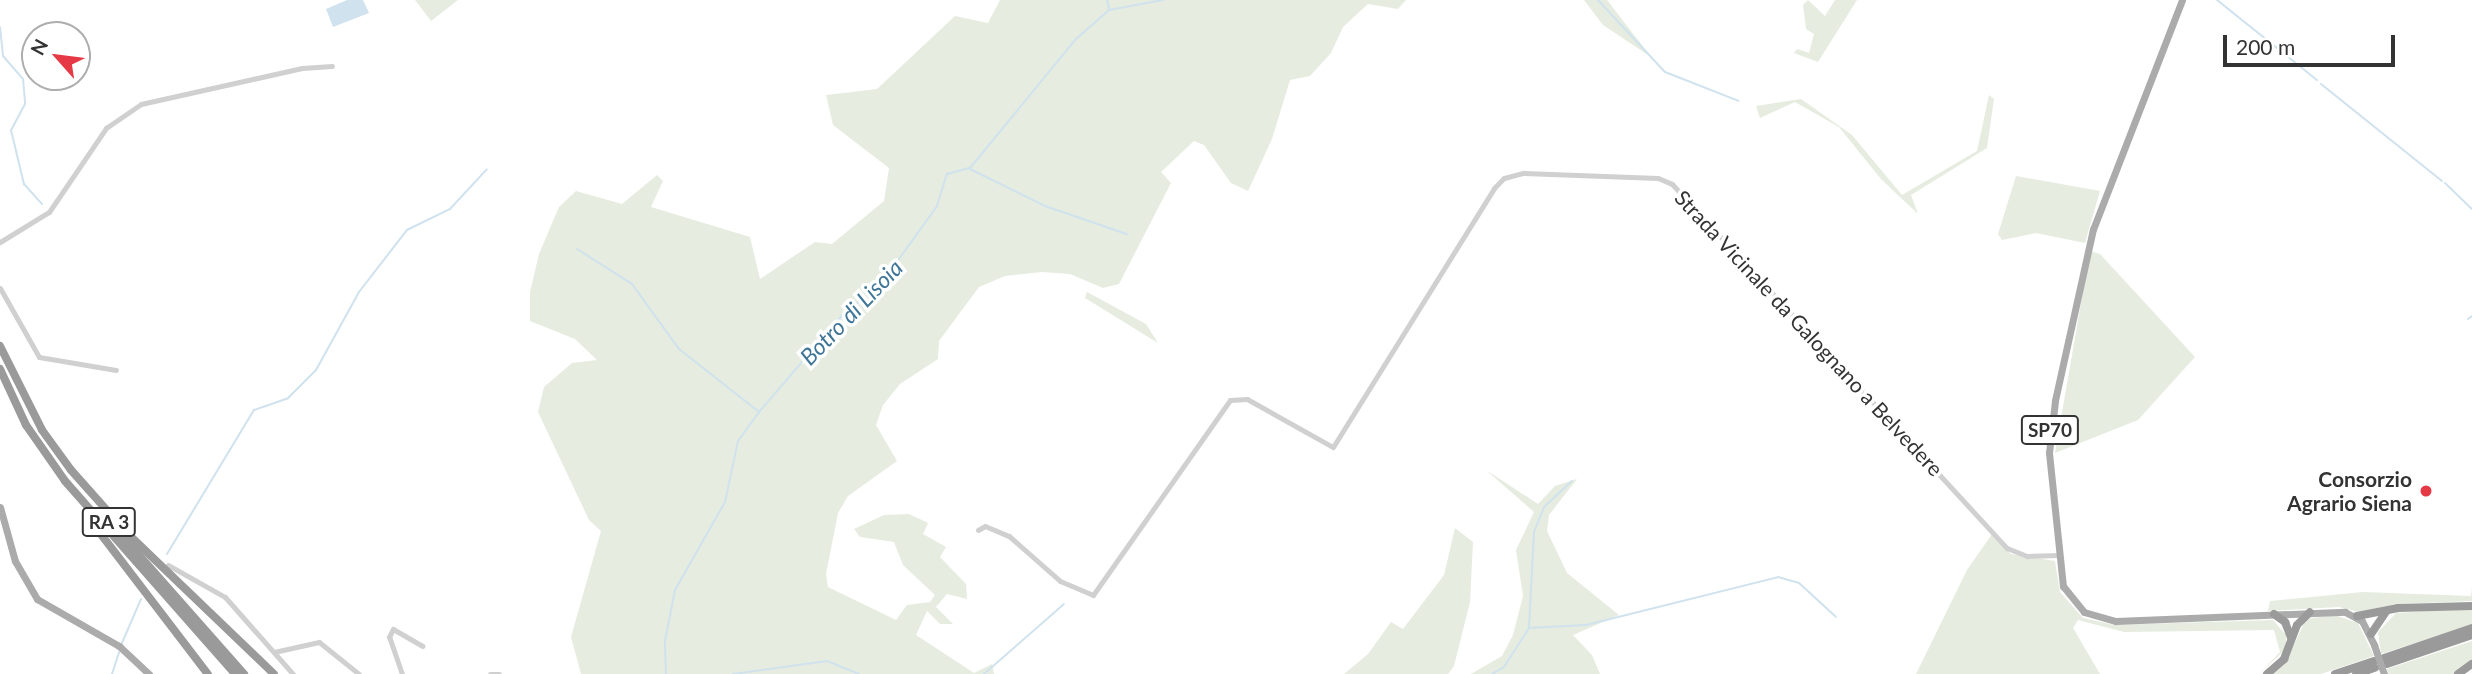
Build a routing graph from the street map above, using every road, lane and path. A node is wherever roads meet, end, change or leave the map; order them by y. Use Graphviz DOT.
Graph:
graph roads {
  1 [pos="2182,0"];
  2 [pos="332,66"];
  3 [pos="0,242"];
  4 [pos="0,288"];
  5 [pos="0,346"];
  6 [pos="0,352"];
  7 [pos="0,369"];
  8 [pos="116,370"];
  9 [pos="10,393"];
  10 [pos="0,507"];
  11 [pos="978,530"];
  12 [pos="2059,555"];
  13 [pos="168,565"];
  14 [pos="2472,606"];
  15 [pos="2392,609"];
  16 [pos="2311,612"];
  17 [pos="2274,614"];
  18 [pos="2357,616"];
  19 [pos="2472,628"];
  20 [pos="2371,634"];
  21 [pos="2472,635"];
  22 [pos="2291,639"];
  23 [pos="423,646"];
  24 [pos="274,652"];
  25 [pos="2472,664"];
  26 [pos="149,674"];
  27 [pos="208,674"];
  28 [pos="235,674"];
  29 [pos="244,674"];
  30 [pos="274,674"];
  31 [pos="293,674"];
  32 [pos="359,674"];
  33 [pos="402,674"];
  34 [pos="490,674"];
  35 [pos="499,674"];
  36 [pos="2267,674"];
  37 [pos="2335,674"];
  38 [pos="2357,674"];
  39 [pos="2384,674"];
  40 [pos="2458,674"];
  1 -- 12 [label="main road, SP70"];
  2 -- 3 [label="street"];
  4 -- 8 [label="street"];
  5 -- 30 [label="highway"];
  6 -- 29 [label="highway, RA 3"];
  7 -- 9 [label="highway, RA 3"];
  9 -- 27 [label="highway"];
  9 -- 28 [label="highway, RA 3"];
  10 -- 26 [label="main road"];
  11 -- 12 [label="street, Strada Vicinale da Galognano a Belvedere"];
  12 -- 17 [label="main road, SP70"];
  13 -- 24 [label="street"];
  14 -- 15 [label="highway"];
  15 -- 18 [label="highway"];
  15 -- 20 [label="highway"];
  16 -- 17 [label="main road, SP70"];
  16 -- 18 [label="main road, SP70"];
  16 -- 22 [label="highway"];
  17 -- 22 [label="highway"];
  18 -- 20 [label="main road"];
  19 -- 21 [label="highway"];
  20 -- 39 [label="main road, bridge"];
  22 -- 36 [label="highway"];
  23 -- 33 [label="street"];
  24 -- 31 [label="street"];
  24 -- 32 [label="street"];
  25 -- 40 [label="highway"];
  34 -- 35 [label="street"];
  37 -- 38 [label="highway"];
}
